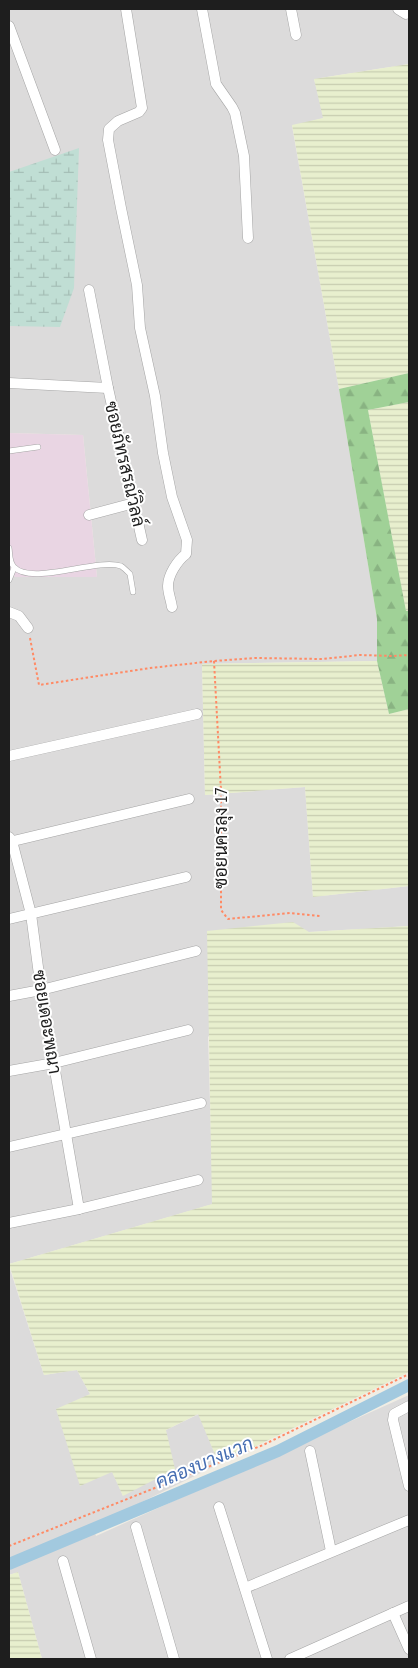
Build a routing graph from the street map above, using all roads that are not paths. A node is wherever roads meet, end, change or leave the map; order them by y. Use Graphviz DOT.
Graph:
graph roads {
  1 [pos="126,9"];
  2 [pos="202,9"];
  3 [pos="291,9"];
  4 [pos="9,26"];
  5 [pos="296,35"];
  6 [pos="55,150"];
  7 [pos="248,238"];
  8 [pos="89,290"];
  9 [pos="9,383"];
  10 [pos="108,388"];
  11 [pos="38,447"];
  12 [pos="9,451"];
  13 [pos="134,503"];
  14 [pos="89,515"];
  15 [pos="142,540"];
  16 [pos="9,548"];
  17 [pos="14,568"];
  18 [pos="9,580"];
  19 [pos="133,592"];
  20 [pos="172,607"];
  21 [pos="9,612"];
  22 [pos="28,628"];
  23 [pos="196,714"];
  24 [pos="9,756"];
  25 [pos="189,799"];
  26 [pos="10,840"];
  27 [pos="186,877"];
  28 [pos="31,914"];
  29 [pos="9,919"];
  30 [pos="196,951"];
  31 [pos="41,990"];
  32 [pos="9,996"];
  33 [pos="188,1030"];
  34 [pos="54,1063"];
  35 [pos="9,1071"];
  36 [pos="201,1103"];
  37 [pos="66,1135"];
  38 [pos="9,1147"];
  39 [pos="198,1180"];
  40 [pos="79,1209"];
  41 [pos="9,1223"];
  42 [pos="409,1406"];
  43 [pos="310,1451"];
  44 [pos="409,1486"];
  45 [pos="219,1507"];
  46 [pos="409,1520"];
  47 [pos="136,1527"];
  48 [pos="331,1551"];
  49 [pos="63,1561"];
  50 [pos="245,1588"];
  51 [pos="409,1606"];
  52 [pos="393,1613"];
  53 [pos="409,1649"];
  54 [pos="91,1659"];
  55 [pos="174,1659"];
  56 [pos="267,1659"];
  57 [pos="290,1659"];
  1 -- 20 [label="street"];
  2 -- 7 [label="street"];
  3 -- 5 [label="street"];
  4 -- 6 [label="street"];
  8 -- 10 [label="street, ซอยภัทรสรณ์วิลล์"];
  9 -- 10 [label="street, ซอยภัทรสรณ์วิลล์"];
  10 -- 13 [label="street, ซอยภัทรสรณ์วิลล์"];
  11 -- 12 [label="lane"];
  13 -- 14 [label="street"];
  13 -- 15 [label="street, ซอยภัทรสรณ์วิลล์"];
  16 -- 17 [label="lane"];
  17 -- 18 [label="lane"];
  17 -- 19 [label="lane"];
  21 -- 22 [label="street"];
  23 -- 24 [label="street"];
  25 -- 26 [label="street"];
  26 -- 28 [label="street, ซอยเดอะพณา"];
  27 -- 28 [label="street"];
  28 -- 29 [label="street"];
  28 -- 31 [label="street, ซอยเดอะพณา"];
  30 -- 31 [label="street"];
  31 -- 32 [label="street"];
  31 -- 34 [label="street, ซอยเดอะพณา"];
  33 -- 34 [label="street"];
  34 -- 35 [label="street"];
  34 -- 37 [label="street, ซอยเดอะพณา"];
  36 -- 37 [label="street"];
  37 -- 38 [label="street"];
  37 -- 40 [label="street, ซอยเดอะพณา"];
  39 -- 40 [label="street"];
  40 -- 41 [label="street"];
  42 -- 44 [label="street"];
  43 -- 48 [label="street"];
  45 -- 50 [label="street"];
  46 -- 48 [label="street"];
  47 -- 55 [label="street"];
  48 -- 50 [label="street"];
  49 -- 54 [label="street"];
  50 -- 56 [label="street"];
  51 -- 52 [label="street"];
  52 -- 53 [label="street"];
  52 -- 57 [label="street"];
}
